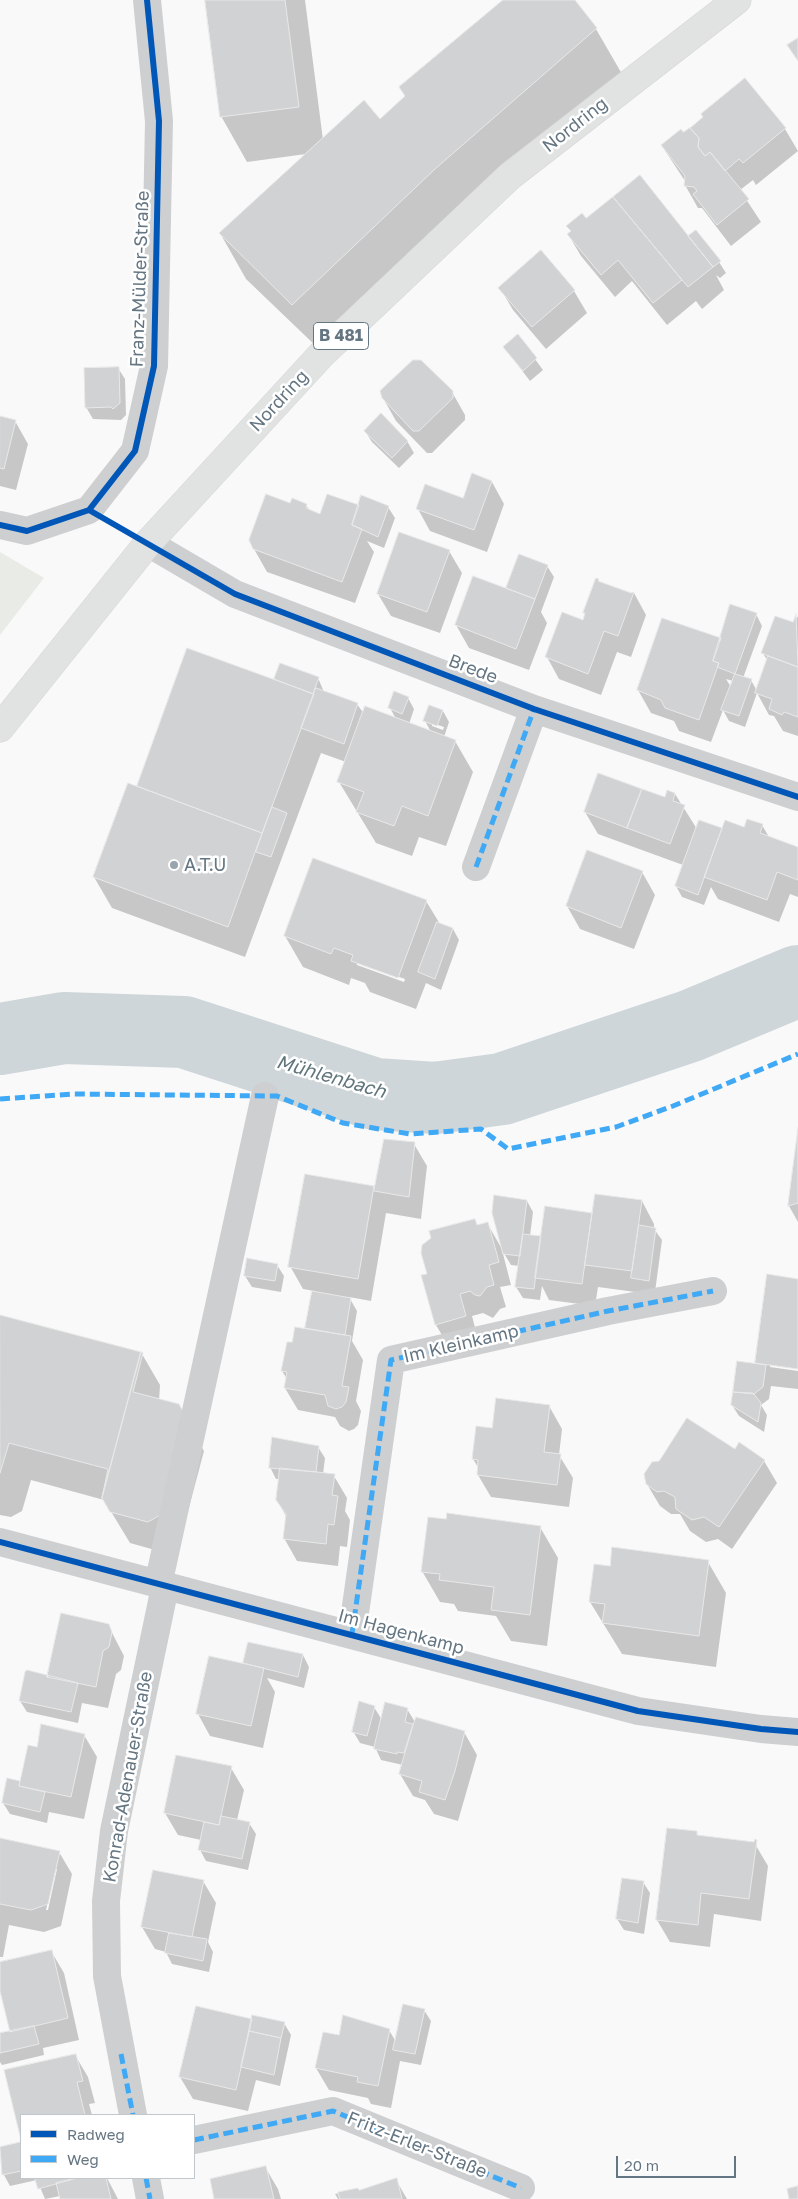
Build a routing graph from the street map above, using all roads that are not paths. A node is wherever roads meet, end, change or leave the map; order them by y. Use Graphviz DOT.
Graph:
graph roads {
  1 [pos="146,0"];
  2 [pos="737,0"];
  3 [pos="0,525"];
  4 [pos="148,544"];
  5 [pos="534,709"];
  6 [pos="0,728"];
  7 [pos="798,797"];
  8 [pos="476,867"];
  9 [pos="265,1096"];
  10 [pos="713,1291"];
  11 [pos="0,1542"];
  12 [pos="161,1586"];
  13 [pos="352,1634"];
  14 [pos="798,1732"];
  15 [pos="133,2114"];
  16 [pos="195,2140"];
  17 [pos="146,2179"];
  18 [pos="521,2188"];
  19 [pos="150,2199"];
  1 -- 3 [label="street, Franz-Mülder-Straße"];
  2 -- 4 [label="main road, Nordring / B 481"];
  4 -- 5 [label="street, Brede"];
  4 -- 6 [label="main road, Nordring / B 481"];
  5 -- 7 [label="street, Brede"];
  5 -- 8 [label="street"];
  9 -- 12 [label="street, Konrad-Adenauer-Straße"];
  10 -- 13 [label="street, Im Kleinkamp"];
  11 -- 12 [label="street, Im Hagenkamp"];
  12 -- 13 [label="street, Im Hagenkamp"];
  12 -- 15 [label="street, Konrad-Adenauer-Straße"];
  13 -- 14 [label="street, Im Hagenkamp"];
  16 -- 18 [label="street, Fritz-Erler-Straße"];
  17 -- 19 [label="street"];
}
